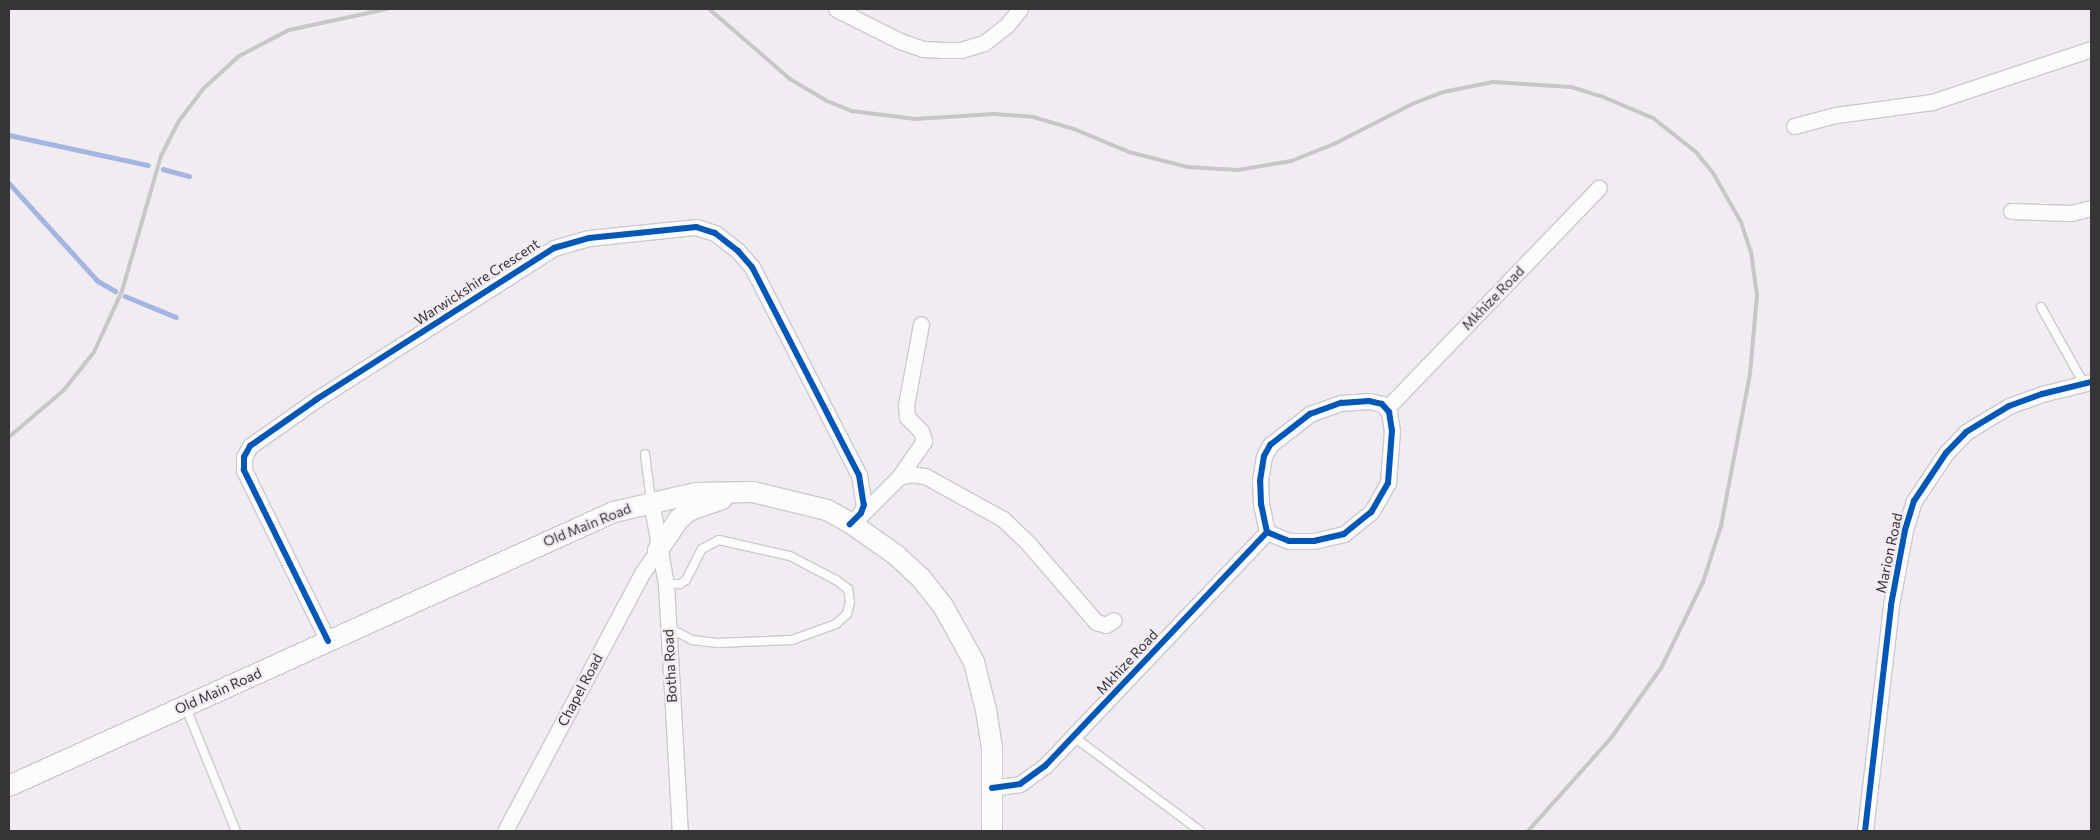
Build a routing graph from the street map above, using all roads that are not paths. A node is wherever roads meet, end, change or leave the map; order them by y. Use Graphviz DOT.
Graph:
graph roads {
  1 [pos="836,9"];
  2 [pos="1020,9"];
  3 [pos="2091,48"];
  4 [pos="1794,126"];
  5 [pos="1599,188"];
  6 [pos="2091,208"];
  7 [pos="2011,211"];
  8 [pos="2041,307"];
  9 [pos="921,324"];
  10 [pos="2088,383"];
  11 [pos="1386,409"];
  12 [pos="645,454"];
  13 [pos="899,477"];
  14 [pos="753,492"];
  15 [pos="651,501"];
  16 [pos="851,524"];
  17 [pos="1267,532"];
  18 [pos="658,550"];
  19 [pos="666,584"];
  20 [pos="1114,620"];
  21 [pos="668,627"];
  22 [pos="328,641"];
  23 [pos="185,706"];
  24 [pos="1074,737"];
  25 [pos="9,786"];
  26 [pos="992,788"];
  27 [pos="236,831"];
  28 [pos="505,831"];
  29 [pos="680,831"];
  30 [pos="992,831"];
  31 [pos="1200,831"];
  32 [pos="1866,831"];
  1 -- 2 [label="street"];
  3 -- 4 [label="street"];
  5 -- 11 [label="street, Mkhize Road"];
  6 -- 7 [label="street"];
  8 -- 10 [label="lane"];
  9 -- 13 [label="street"];
  10 -- 32 [label="street, Marion Road"];
  11 -- 17 [label="street"];
  11 -- 17 [label="street"];
  12 -- 15 [label="lane"];
  13 -- 16 [label="street"];
  13 -- 20 [label="street"];
  14 -- 15 [label="main road, Old Main Road"];
  14 -- 16 [label="main road, Old Main Road"];
  14 -- 18 [label="main road"];
  15 -- 18 [label="street, Botha Road"];
  15 -- 22 [label="main road, Old Main Road"];
  16 -- 22 [label="street, Warwickshire Crescent"];
  16 -- 26 [label="main road, Old Main Road"];
  17 -- 24 [label="street, Mkhize Road"];
  18 -- 19 [label="street, Botha Road"];
  18 -- 28 [label="street, Chapel Road"];
  19 -- 21 [label="street, Botha Road"];
  19 -- 21 [label="lane"];
  21 -- 29 [label="street, Botha Road"];
  22 -- 23 [label="main road, Old Main Road"];
  23 -- 25 [label="main road, Old Main Road"];
  23 -- 27 [label="lane"];
  24 -- 26 [label="street, Mkhize Road"];
  24 -- 31 [label="lane"];
  26 -- 30 [label="main road, Old Main Road"];
}
